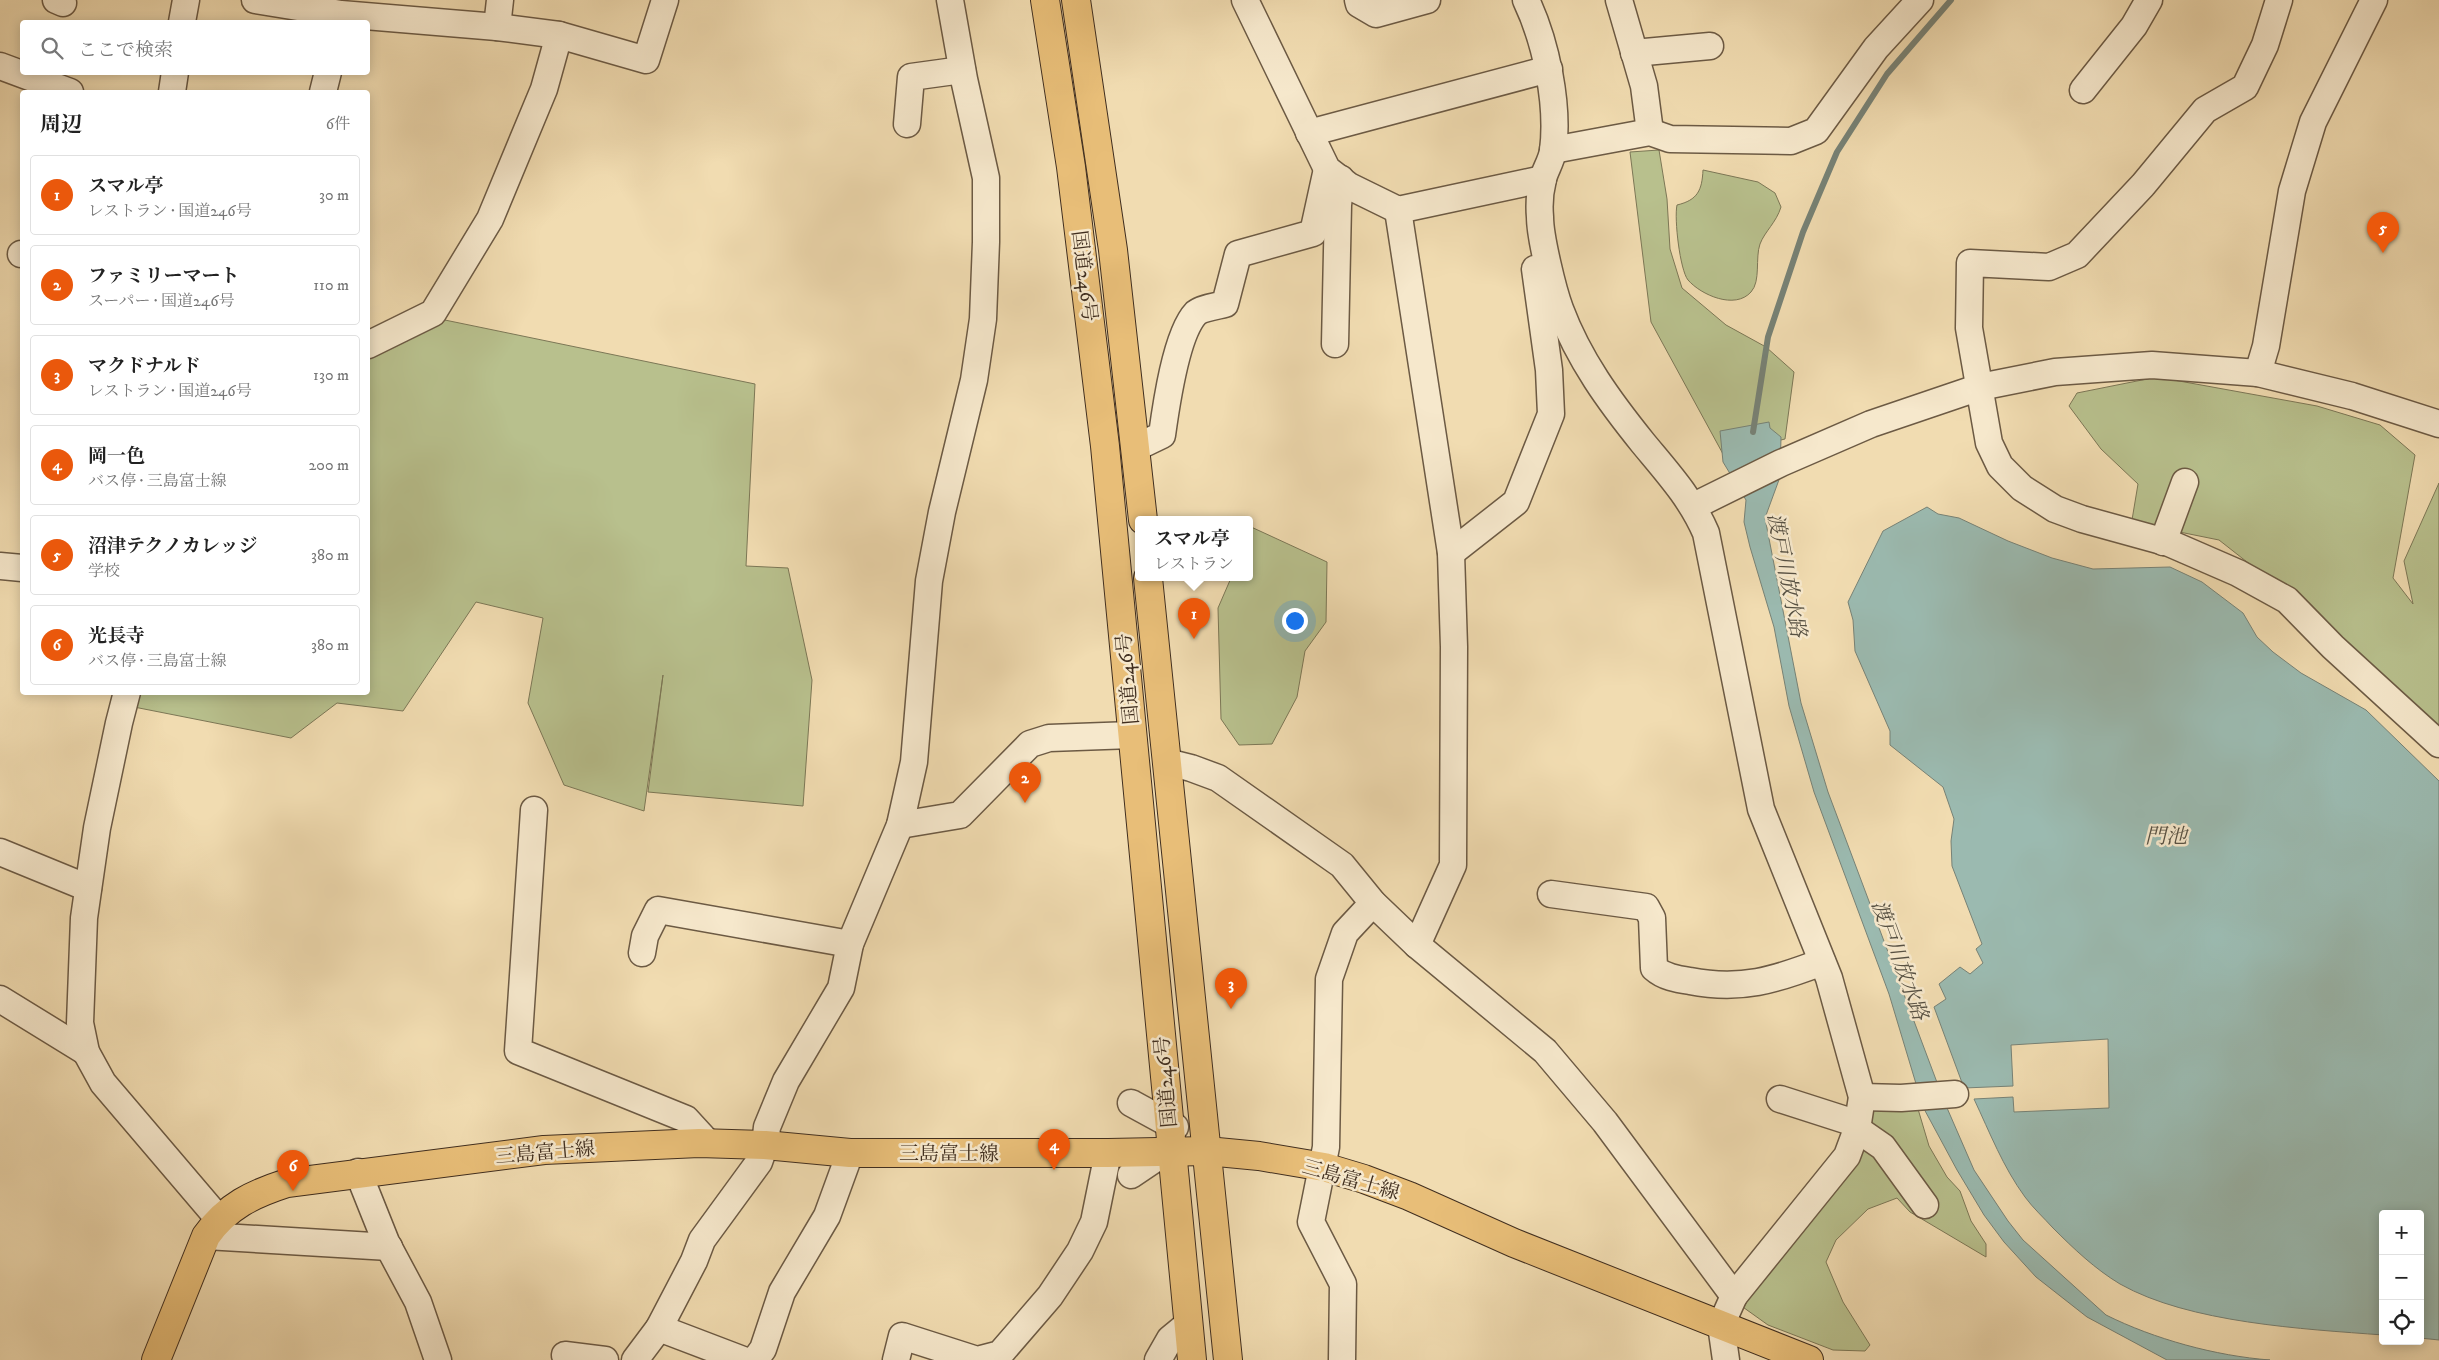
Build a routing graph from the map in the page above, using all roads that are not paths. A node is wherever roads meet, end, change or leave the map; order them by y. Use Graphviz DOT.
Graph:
graph roads {
  1 [pos="186,0"];
  2 [pos="255,0"];
  3 [pos="500,0"];
  4 [pos="665,0"];
  5 [pos="950,0"];
  6 [pos="1045,0"];
  7 [pos="1076,0"];
  8 [pos="1245,0"];
  9 [pos="1358,0"];
  10 [pos="1427,0"];
  11 [pos="1526,0"];
  12 [pos="1618,0"];
  13 [pos="1920,0"];
  14 [pos="2150,0"];
  15 [pos="2279,0"];
  16 [pos="2374,0"];
  17 [pos="341,12"];
  18 [pos="182,20"];
  19 [pos="497,28"];
  20 [pos="559,35"];
  21 [pos="1710,46"];
  22 [pos="1634,53"];
  23 [pos="0,66"];
  24 [pos="1549,69"];
  25 [pos="962,70"];
  26 [pos="20,73"];
  27 [pos="24,75"];
  28 [pos="175,75"];
  29 [pos="327,75"];
  30 [pos="65,90"];
  31 [pos="172,90"];
  32 [pos="324,90"];
  33 [pos="2083,90"];
  34 [pos="907,124"];
  35 [pos="1650,132"];
  36 [pos="1309,133"];
  37 [pos="1553,150"];
  38 [pos="1334,174"];
  39 [pos="1543,178"];
  40 [pos="1398,210"];
  41 [pos="1543,237"];
  42 [pos="370,344"];
  43 [pos="1335,344"];
  44 [pos="2258,373"];
  45 [pos="1980,387"];
  46 [pos="2439,424"];
  47 [pos="1135,448"];
  48 [pos="2185,482"];
  49 [pos="1694,506"];
  50 [pos="1143,516"];
  51 [pos="2163,542"];
  52 [pos="1452,553"];
  53 [pos="0,566"];
  54 [pos="20,568"];
  55 [pos="1148,581"];
  56 [pos="127,695"];
  57 [pos="1132,735"];
  58 [pos="2439,744"];
  59 [pos="1167,762"];
  60 [pos="534,810"];
  61 [pos="900,825"];
  62 [pos="0,852"];
  63 [pos="88,888"];
  64 [pos="1551,894"];
  65 [pos="1373,903"];
  66 [pos="850,944"];
  67 [pos="1417,944"];
  68 [pos="642,953"];
  69 [pos="1822,962"];
  70 [pos="0,999"];
  71 [pos="86,1052"];
  72 [pos="1955,1094"];
  73 [pos="1862,1097"];
  74 [pos="1780,1099"];
  75 [pos="1131,1103"];
  76 [pos="1857,1126"];
  77 [pos="1174,1141"];
  78 [pos="708,1143"];
  79 [pos="765,1145"];
  80 [pos="1207,1151"];
  81 [pos="850,1153"];
  82 [pos="1108,1153"];
  83 [pos="1324,1167"];
  84 [pos="358,1172"];
  85 [pos="1131,1174"];
  86 [pos="1925,1205"];
  87 [pos="212,1227"];
  88 [pos="389,1247"];
  89 [pos="1734,1296"];
  90 [pos="1187,1325"];
  91 [pos="1721,1325"];
  92 [pos="659,1328"];
  93 [pos="565,1355"];
  94 [pos="156,1360"];
  95 [pos="438,1360"];
  96 [pos="605,1360"];
  97 [pos="635,1360"];
  98 [pos="743,1360"];
  99 [pos="755,1360"];
  100 [pos="896,1360"];
  101 [pos="1158,1360"];
  102 [pos="1192,1360"];
  103 [pos="1228,1360"];
  104 [pos="1342,1360"];
  105 [pos="1726,1360"];
  106 [pos="1809,1360"];
  1 -- 18 [label="street"];
  2 -- 17 [label="street"];
  3 -- 19 [label="street"];
  4 -- 20 [label="street"];
  5 -- 25 [label="street"];
  6 -- 57 [label="main road, 国道246号"];
  7 -- 47 [label="main road, 国道246号"];
  8 -- 36 [label="street"];
  9 -- 10 [label="street"];
  11 -- 24 [label="street"];
  12 -- 22 [label="street"];
  13 -- 35 [label="street"];
  14 -- 33 [label="street"];
  15 -- 45 [label="street"];
  16 -- 44 [label="street"];
  17 -- 19 [label="street"];
  19 -- 20 [label="street"];
  20 -- 42 [label="street"];
  21 -- 22 [label="street"];
  22 -- 35 [label="street"];
  23 -- 26 [label="street"];
  24 -- 36 [label="street"];
  24 -- 37 [label="street"];
  25 -- 34 [label="street"];
  25 -- 61 [label="street"];
  27 -- 30 [label="street"];
  28 -- 31 [label="street"];
  29 -- 32 [label="street"];
  35 -- 37 [label="street"];
  36 -- 38 [label="street"];
  37 -- 39 [label="street"];
  38 -- 40 [label="street"];
  38 -- 43 [label="street"];
  38 -- 47 [label="street"];
  39 -- 40 [label="street"];
  39 -- 41 [label="street"];
  40 -- 52 [label="street"];
  41 -- 49 [label="street"];
  41 -- 52 [label="street"];
  44 -- 45 [label="street"];
  44 -- 46 [label="street"];
  45 -- 49 [label="street"];
  45 -- 51 [label="street"];
  47 -- 50 [label="main road, 国道246号"];
  48 -- 51 [label="street"];
  49 -- 69 [label="street"];
  51 -- 58 [label="street"];
  52 -- 67 [label="street"];
  53 -- 54 [label="street"];
  55 -- 59 [label="main road, 国道246号"];
  56 -- 63 [label="street"];
  57 -- 61 [label="street"];
  57 -- 77 [label="main road, 国道246号"];
  59 -- 65 [label="street"];
  59 -- 80 [label="main road, 国道246号"];
  60 -- 78 [label="street"];
  61 -- 66 [label="street"];
  62 -- 63 [label="street"];
  63 -- 71 [label="street"];
  64 -- 69 [label="street"];
  65 -- 67 [label="street"];
  65 -- 83 [label="street"];
  66 -- 68 [label="street"];
  66 -- 79 [label="street"];
  67 -- 89 [label="street"];
  69 -- 73 [label="street"];
  70 -- 71 [label="street"];
  71 -- 87 [label="street"];
  72 -- 73 [label="street"];
  73 -- 76 [label="street"];
  74 -- 76 [label="street"];
  75 -- 77 [label="street"];
  76 -- 86 [label="street"];
  76 -- 89 [label="street"];
  77 -- 80 [label="main road, 三島富士線"];
  77 -- 82 [label="main road, 三島富士線"];
  77 -- 85 [label="street"];
  77 -- 90 [label="main road, 国道246号"];
  78 -- 79 [label="main road, 三島富士線"];
  78 -- 84 [label="main road, 三島富士線"];
  79 -- 81 [label="main road, 三島富士線"];
  79 -- 92 [label="street"];
  80 -- 83 [label="main road, 三島富士線"];
  80 -- 103 [label="main road, 国道246号"];
  81 -- 82 [label="main road, 三島富士線"];
  81 -- 99 [label="street"];
  82 -- 100 [label="street"];
  83 -- 91 [label="main road, 三島富士線"];
  83 -- 104 [label="street"];
  84 -- 87 [label="main road, 三島富士線"];
  84 -- 88 [label="street"];
  87 -- 88 [label="street"];
  87 -- 94 [label="main road"];
  88 -- 95 [label="street"];
  89 -- 91 [label="street"];
  90 -- 101 [label="street"];
  90 -- 102 [label="main road, 国道246号"];
  91 -- 105 [label="street"];
  91 -- 106 [label="main road, 三島富士線"];
  92 -- 97 [label="street"];
  92 -- 98 [label="street"];
  93 -- 96 [label="street"];
}
